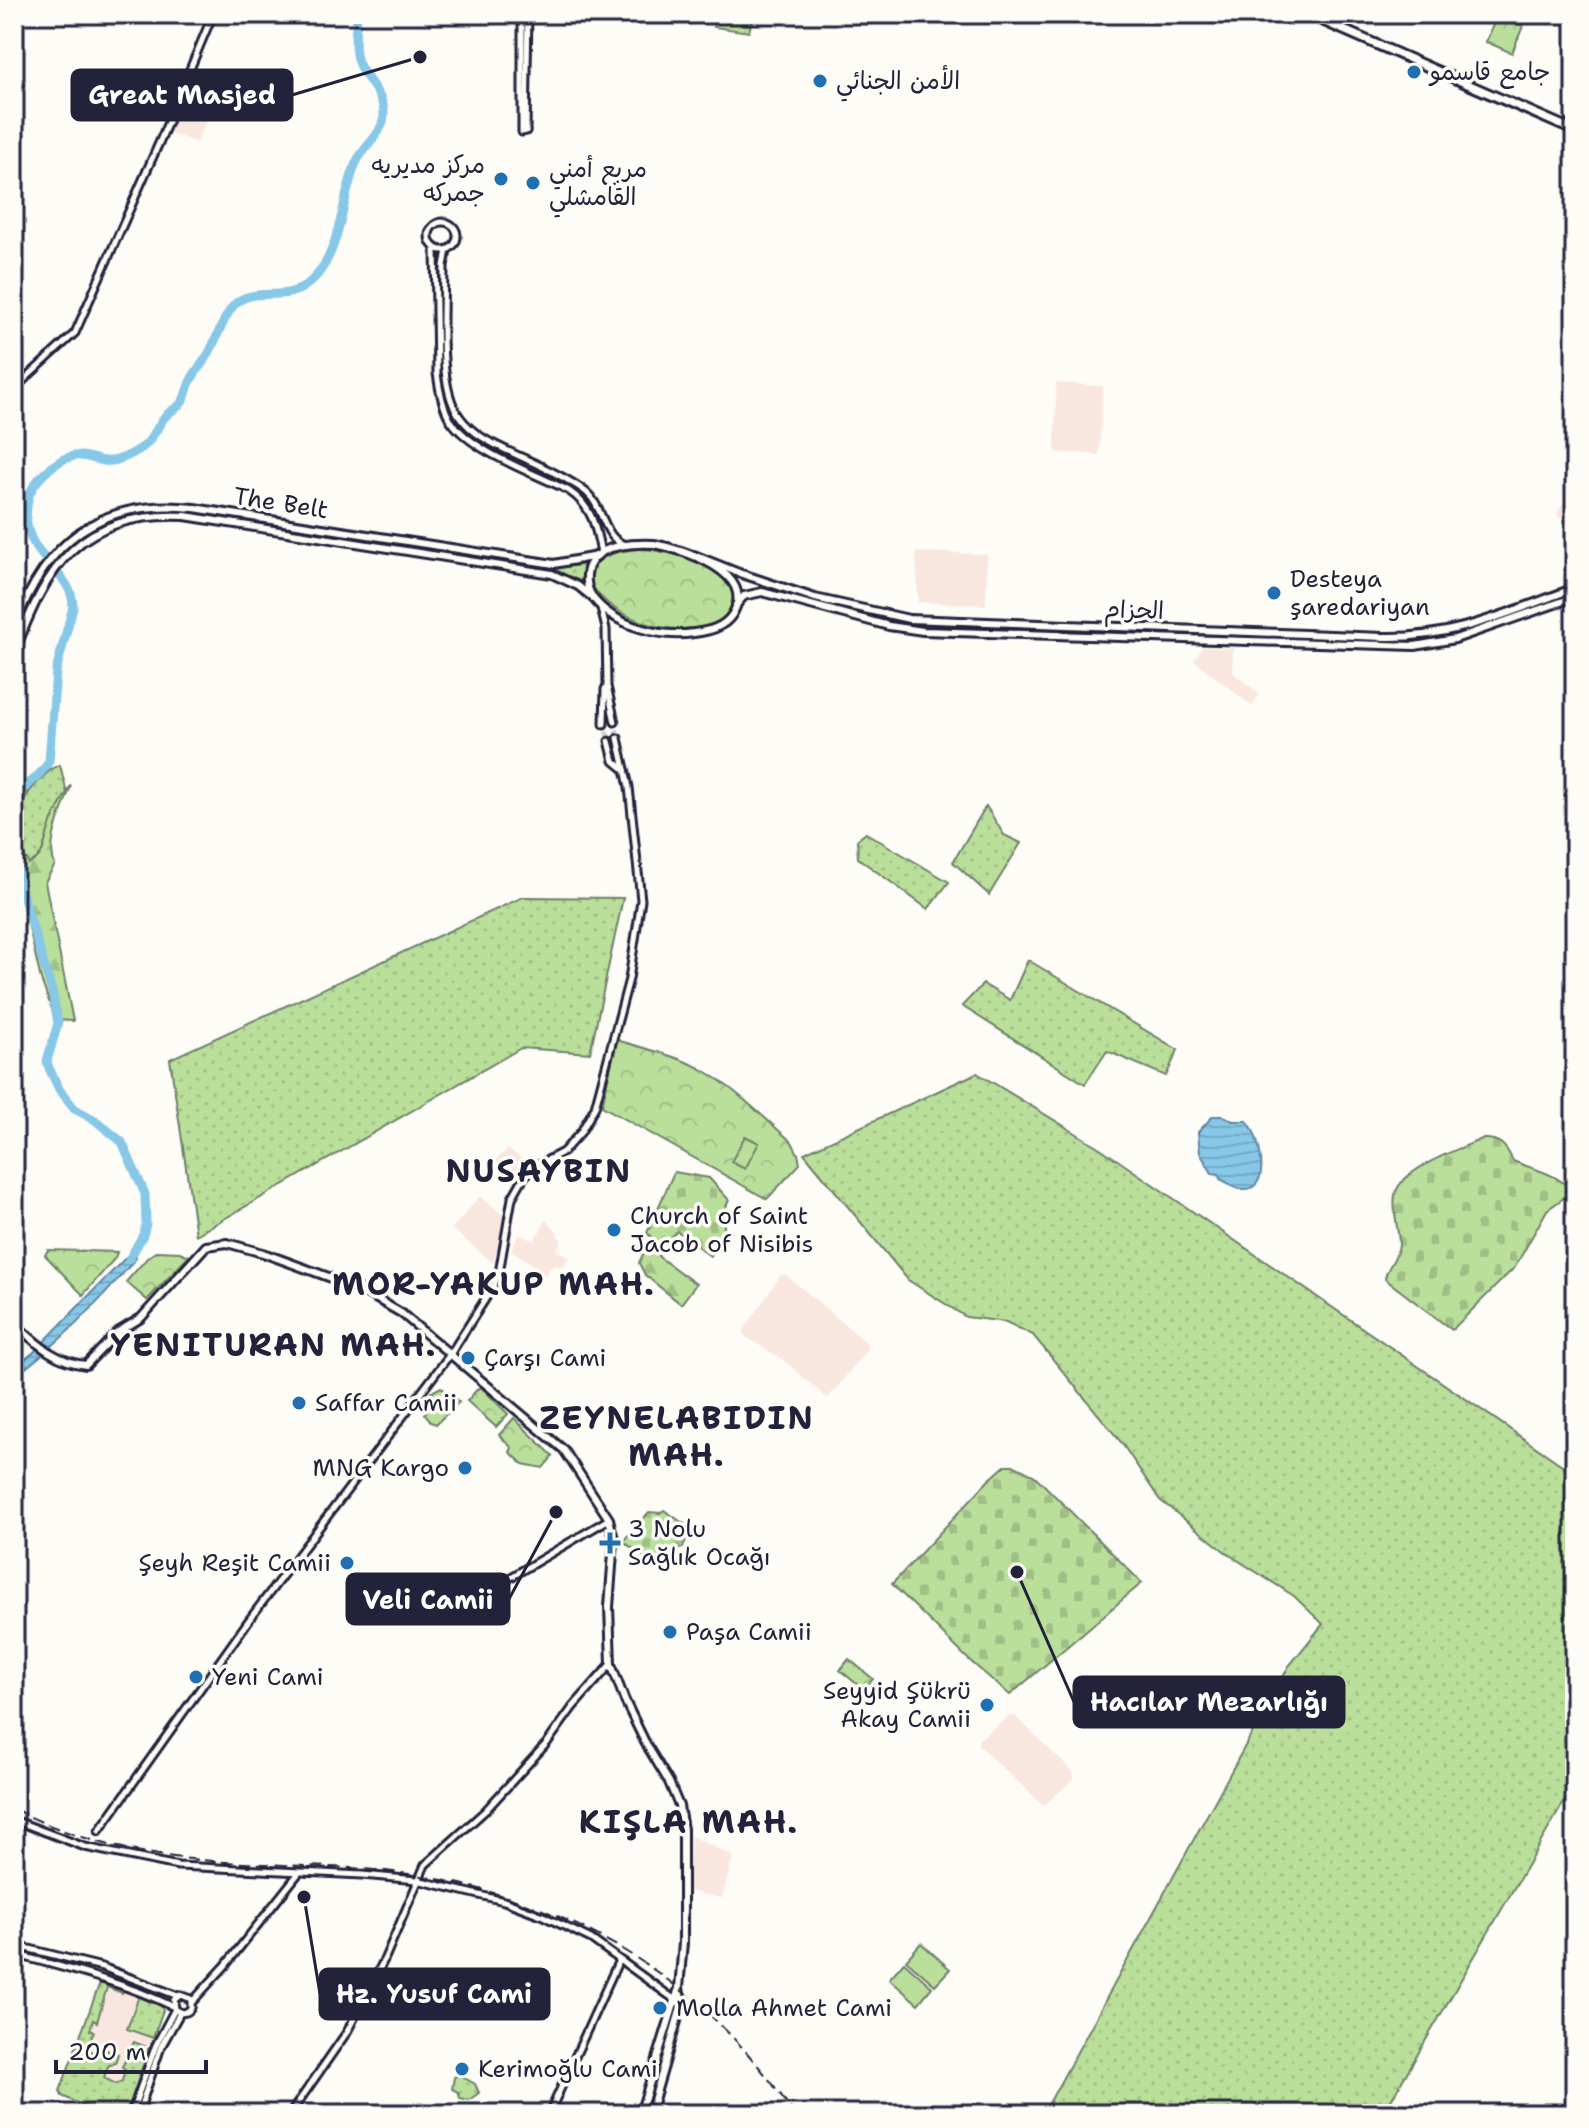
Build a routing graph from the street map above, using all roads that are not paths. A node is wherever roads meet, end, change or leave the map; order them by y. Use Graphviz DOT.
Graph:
graph roads {
  1 [pos="213,14"];
  2 [pos="525,14"];
  3 [pos="1307,14"];
  4 [pos="1575,131"];
  5 [pos="435,248"];
  6 [pos="447,250"];
  7 [pos="14,389"];
  8 [pos="625,546"];
  9 [pos="599,554"];
  10 [pos="694,555"];
  11 [pos="50,559"];
  12 [pos="58,565"];
  13 [pos="1575,588"];
  14 [pos="1575,597"];
  15 [pos="596,601"];
  16 [pos="736,605"];
  17 [pos="629,623"];
  18 [pos="14,628"];
  19 [pos="606,629"];
  20 [pos="14,654"];
  21 [pos="607,680"];
  22 [pos="615,722"];
  23 [pos="604,724"];
  24 [pos="618,738"];
  25 [pos="609,741"];
  26 [pos="626,770"];
  27 [pos="14,1323"];
  28 [pos="22,1330"];
  29 [pos="14,1334"];
  30 [pos="451,1353"];
  31 [pos="609,1519"];
  32 [pos="442,1618"];
  33 [pos="611,1664"];
  34 [pos="14,1820"];
  35 [pos="99,1831"];
  36 [pos="298,1874"];
  37 [pos="417,1880"];
  38 [pos="14,1945"];
  39 [pos="14,1954"];
  40 [pos="619,1960"];
  41 [pos="679,1988"];
  42 [pos="205,1989"];
  43 [pos="186,1995"];
  44 [pos="178,1996"];
  45 [pos="674,2000"];
  46 [pos="192,2002"];
  47 [pos="682,2004"];
  48 [pos="176,2010"];
  49 [pos="131,2114"];
  50 [pos="138,2114"];
  51 [pos="290,2114"];
  52 [pos="549,2114"];
  53 [pos="640,2114"];
  54 [pos="650,2114"];
  1 -- 7 [label="street"];
  2 -- 2 [label="street"];
  3 -- 4 [label="main road"];
  5 -- 6 [label="street"];
  5 -- 6 [label="street"];
  5 -- 9 [label="street"];
  6 -- 8 [label="street"];
  8 -- 9 [label="main road"];
  8 -- 10 [label="main road"];
  9 -- 11 [label="main road, The Belt"];
  9 -- 15 [label="main road"];
  10 -- 13 [label="main road, الحزام"];
  10 -- 16 [label="main road"];
  11 -- 12 [label="main road"];
  11 -- 18 [label="main road, The Belt"];
  12 -- 15 [label="main road, The Belt"];
  12 -- 20 [label="main road, The Belt"];
  14 -- 16 [label="main road, الحزام"];
  15 -- 17 [label="main road"];
  15 -- 19 [label="street"];
  16 -- 17 [label="main road"];
  17 -- 19 [label="street"];
  19 -- 21 [label="street"];
  21 -- 22 [label="street"];
  21 -- 23 [label="street"];
  24 -- 26 [label="street"];
  25 -- 26 [label="street"];
  26 -- 30 [label="street"];
  27 -- 28 [label="main road"];
  28 -- 29 [label="street"];
  28 -- 30 [label="main road"];
  30 -- 31 [label="main road"];
  30 -- 35 [label="street"];
  31 -- 32 [label="street"];
  31 -- 33 [label="main road"];
  33 -- 37 [label="street"];
  33 -- 41 [label="main road"];
  34 -- 36 [label="street"];
  36 -- 37 [label="street"];
  36 -- 42 [label="street"];
  37 -- 40 [label="street"];
  37 -- 51 [label="street"];
  38 -- 44 [label="street"];
  39 -- 48 [label="street"];
  40 -- 45 [label="street"];
  40 -- 52 [label="street"];
  41 -- 45 [label="main road"];
  41 -- 47 [label="main road"];
  42 -- 43 [label="street"];
  42 -- 46 [label="street"];
  43 -- 44 [label="street"];
  43 -- 46 [label="street"];
  44 -- 48 [label="street"];
  45 -- 47 [label="street"];
  45 -- 53 [label="main road"];
  46 -- 48 [label="street"];
  47 -- 54 [label="main road"];
  48 -- 49 [label="street"];
  48 -- 50 [label="street"];
}
